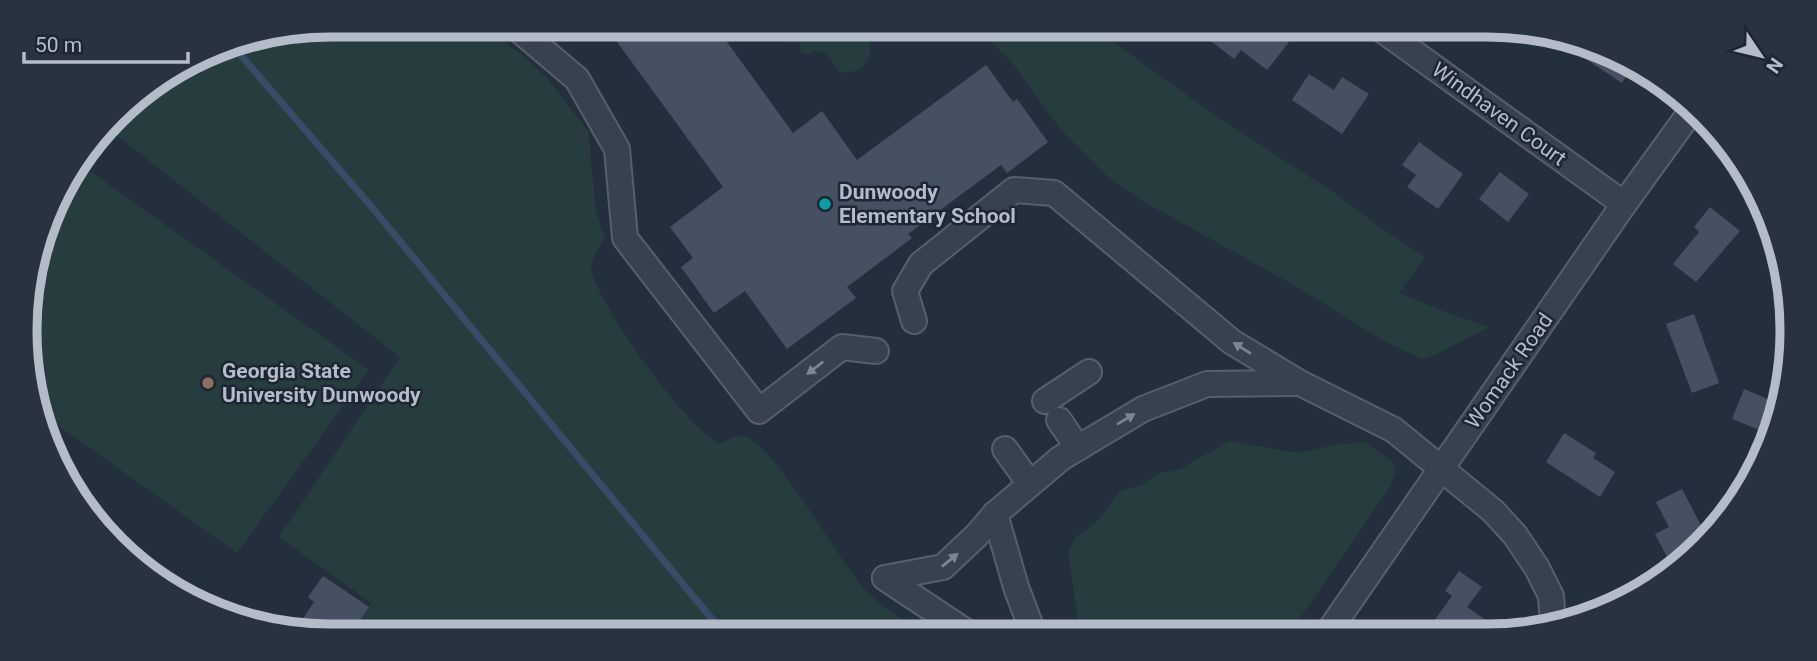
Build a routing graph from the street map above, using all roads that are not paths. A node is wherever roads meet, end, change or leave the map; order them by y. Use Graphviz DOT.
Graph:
graph roads {
  1 [pos="527,37"];
  2 [pos="1392,37"];
  3 [pos="1687,117"];
  4 [pos="1624,204"];
  5 [pos="914,321"];
  6 [pos="876,351"];
  7 [pos="1088,372"];
  8 [pos="1300,383"];
  9 [pos="1078,448"];
  10 [pos="1004,449"];
  11 [pos="1440,470"];
  12 [pos="1030,484"];
  13 [pos="995,514"];
  14 [pos="1552,617"];
  15 [pos="954,624"];
  16 [pos="1030,624"];
  17 [pos="1335,624"];
  6 -- 1 [label="street, one-way"];
  2 -- 4 [label="street, Windhaven Court"];
  3 -- 4 [label="street, Womack Road"];
  4 -- 11 [label="street, Womack Road"];
  8 -- 5 [label="street, one-way"];
  7 -- 9 [label="street"];
  9 -- 8 [label="street, one-way"];
  8 -- 11 [label="street"];
  9 -- 12 [label="street"];
  10 -- 12 [label="street"];
  11 -- 14 [label="street"];
  11 -- 17 [label="street, Womack Road"];
  12 -- 13 [label="street"];
  15 -- 13 [label="street, one-way"];
  13 -- 16 [label="street"];
}
